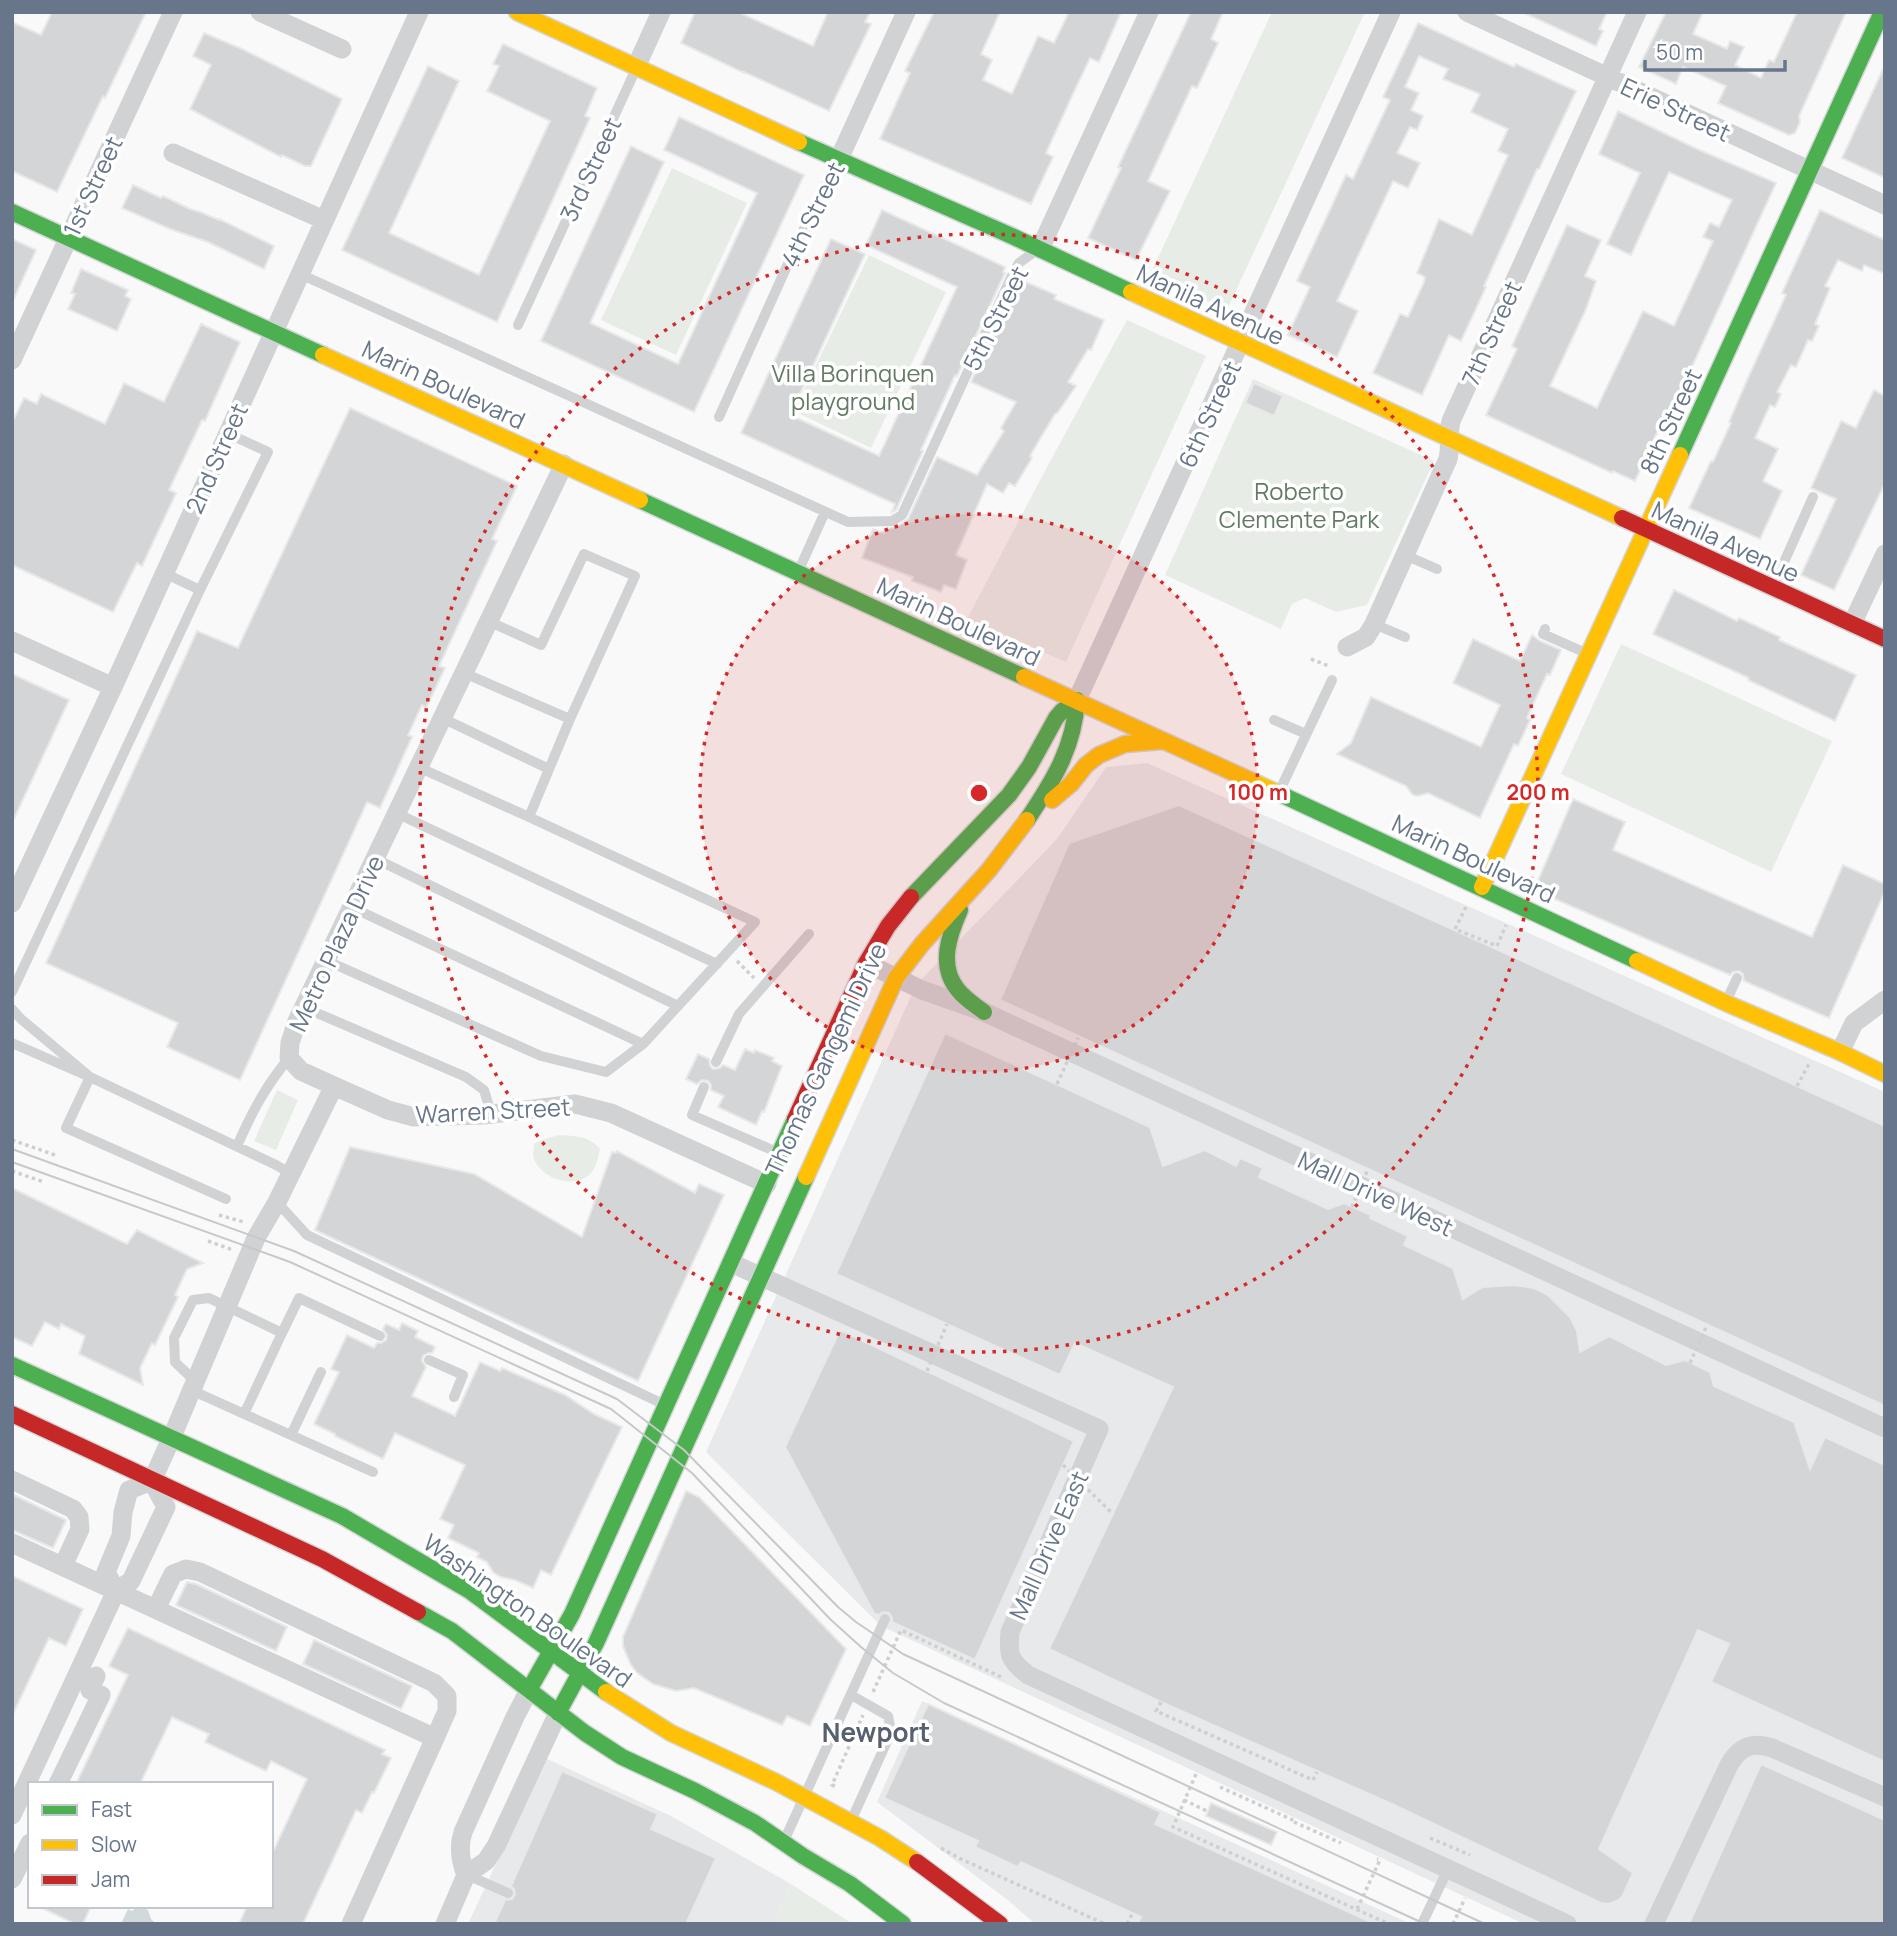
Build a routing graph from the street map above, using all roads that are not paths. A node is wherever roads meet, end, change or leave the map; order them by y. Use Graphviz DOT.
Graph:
graph roads {
  1 [pos="173,12"];
  2 [pos="260,12"];
  3 [pos="419,12"];
  4 [pos="517,12"];
  5 [pos="661,12"];
  6 [pos="906,12"];
  7 [pos="1149,12"];
  8 [pos="1391,12"];
  9 [pos="1467,12"];
  10 [pos="1637,12"];
  11 [pos="1882,16"];
  12 [pos="342,49"];
  13 [pos="636,67"];
  14 [pos="1607,77"];
  15 [pos="173,153"];
  16 [pos="839,159"];
  17 [pos="1810,170"];
  18 [pos="1885,205"];
  19 [pos="12,212"];
  20 [pos="324,220"];
  21 [pos="68,237"];
  22 [pos="1040,249"];
  23 [pos="299,274"];
  24 [pos="518,325"];
  25 [pos="273,330"];
  26 [pos="1241,344"];
  27 [pos="12,360"];
  28 [pos="719,417"];
  29 [pos="227,433"];
  30 [pos="1450,440"];
  31 [pos="564,464"];
  32 [pos="1813,497"];
  33 [pos="825,512"];
  34 [pos="1646,529"];
  35 [pos="1885,554"];
  36 [pos="1405,555"];
  37 [pos="1437,569"];
  38 [pos="798,572"];
  39 [pos="164,573"];
  40 [pos="1773,587"];
  41 [pos="200,590"];
  42 [pos="488,621"];
  43 [pos="1374,624"];
  44 [pos="1852,624"];
  45 [pos="1545,629"];
  46 [pos="1405,637"];
  47 [pos="1885,639"];
  48 [pos="12,641"];
  49 [pos="1347,647"];
  50 [pos="1589,654"];
  51 [pos="464,673"];
  52 [pos="1334,675"];
  53 [pos="113,687"];
  54 [pos="1077,700"];
  55 [pos="442,718"];
  56 [pos="570,719"];
  57 [pos="1275,720"];
  58 [pos="1306,734"];
  59 [pos="1166,741"];
  60 [pos="418,767"];
  61 [pos="549,769"];
  62 [pos="1279,793"];
  63 [pos="396,813"];
  64 [pos="529,817"];
  65 [pos="1026,823"];
  66 [pos="374,858"];
  67 [pos="1482,887"];
  68 [pos="970,892"];
  69 [pos="12,903"];
  70 [pos="351,907"];
  71 [pos="809,934"];
  72 [pos="325,960"];
  73 [pos="866,963"];
  74 [pos="718,964"];
  75 [pos="896,978"];
  76 [pos="1737,978"];
  77 [pos="12,992"];
  78 [pos="1885,1000"];
  79 [pos="1726,1003"];
  80 [pos="678,1006"];
  81 [pos="303,1007"];
  82 [pos="12,1009"];
  83 [pos="984,1012"];
  84 [pos="12,1043"];
  85 [pos="643,1044"];
  86 [pos="1840,1052"];
  87 [pos="289,1058"];
  88 [pos="716,1062"];
  89 [pos="1885,1074"];
  90 [pos="90,1077"];
  91 [pos="334,1086"];
  92 [pos="704,1087"];
  93 [pos="491,1113"];
  94 [pos="237,1146"];
  95 [pos="780,1154"];
  96 [pos="290,1173"];
  97 [pos="773,1188"];
  98 [pos="226,1199"];
  99 [pos="277,1202"];
  100 [pos="771,1217"];
  101 [pos="773,1252"];
  102 [pos="731,1263"];
  103 [pos="762,1277"];
  104 [pos="228,1307"];
  105 [pos="282,1333"];
  106 [pos="380,1336"];
  107 [pos="429,1360"];
  108 [pos="12,1365"];
  109 [pos="321,1372"];
  110 [pos="193,1385"];
  111 [pos="453,1397"];
  112 [pos="666,1406"];
  113 [pos="12,1414"];
  114 [pos="244,1414"];
  115 [pos="1885,1428"];
  116 [pos="292,1435"];
  117 [pos="172,1439"];
  118 [pos="373,1472"];
  119 [pos="12,1480"];
  120 [pos="152,1481"];
  121 [pos="12,1543"];
  122 [pos="63,1566"];
  123 [pos="116,1591"];
  124 [pos="156,1609"];
  125 [pos="885,1619"];
  126 [pos="552,1651"];
  127 [pos="579,1673"];
  128 [pos="96,1676"];
  129 [pos="529,1690"];
  130 [pos="850,1695"];
  131 [pos="558,1713"];
  132 [pos="435,1738"];
  133 [pos="59,1782"];
  134 [pos="805,1797"];
  135 [pos="1885,1797"];
  136 [pos="12,1815"];
  137 [pos="851,1821"];
  138 [pos="784,1843"];
  139 [pos="28,1847"];
  140 [pos="1448,1868"];
  141 [pos="466,1875"];
  142 [pos="12,1880"];
  143 [pos="508,1893"];
  144 [pos="351,1924"];
  145 [pos="445,1924"];
  146 [pos="903,1924"];
  147 [pos="1000,1924"];
  148 [pos="1422,1924"];
  149 [pos="1567,1924"];
  150 [pos="1654,1924"];
  1 -- 21 [label="street, 1st Street"];
  2 -- 12 [label="street"];
  3 -- 20 [label="street, 2nd Street"];
  4 -- 13 [label="street, Manila Avenue"];
  5 -- 13 [label="street, 3rd Street"];
  6 -- 16 [label="street, 4th Street"];
  7 -- 22 [label="street, 5th Street"];
  8 -- 26 [label="street, 6th Street"];
  9 -- 14 [label="street, Erie Street"];
  10 -- 14 [label="street, 7th Street"];
  11 -- 17 [label="street, 8th Street"];
  13 -- 16 [label="street, Manila Avenue"];
  13 -- 24 [label="lane, 3rd Street"];
  14 -- 17 [label="street, Erie Street"];
  14 -- 30 [label="street, 7th Street"];
  15 -- 20 [label="street"];
  16 -- 22 [label="street, Manila Avenue"];
  16 -- 28 [label="lane, 4th Street"];
  17 -- 18 [label="street, Erie Street"];
  17 -- 34 [label="street, 8th Street"];
  19 -- 21 [label="street, Marin Boulevard"];
  20 -- 23 [label="street, 2nd Street"];
  21 -- 25 [label="street, Marin Boulevard"];
  21 -- 27 [label="street, 1st Street"];
  22 -- 26 [label="street, Manila Avenue"];
  22 -- 33 [label="lane, 5th Street"];
  23 -- 25 [label="street, 2nd Street"];
  23 -- 33 [label="lane"];
  25 -- 29 [label="street, 2nd Street"];
  25 -- 31 [label="street, Marin Boulevard"];
  26 -- 30 [label="street, Manila Avenue"];
  26 -- 54 [label="street, 6th Street"];
  29 -- 39 [label="street, 2nd Street"];
  29 -- 41 [label="lane"];
  30 -- 34 [label="street, Manila Avenue"];
  30 -- 36 [label="street, 7th Street"];
  31 -- 38 [label="street, Marin Boulevard"];
  31 -- 42 [label="street, Metro Plaza Drive"];
  32 -- 40 [label="lane"];
  33 -- 38 [label="lane"];
  34 -- 40 [label="street, Manila Avenue"];
  34 -- 50 [label="street, 8th Street"];
  35 -- 44 [label="street"];
  36 -- 37 [label="lane"];
  36 -- 43 [label="street, 7th Street"];
  38 -- 54 [label="street, Marin Boulevard"];
  39 -- 41 [label="lane"];
  39 -- 53 [label="street, 2nd Street"];
  40 -- 44 [label="street, Manila Avenue"];
  41 -- 77 [label="lane"];
  42 -- 51 [label="street, Metro Plaza Drive"];
  42 -- 56 [label="lane"];
  43 -- 46 [label="lane"];
  43 -- 49 [label="street, 7th Street"];
  44 -- 47 [label="street, Manila Avenue"];
  45 -- 50 [label="lane"];
  48 -- 53 [label="street"];
  50 -- 67 [label="street, 8th Street"];
  51 -- 55 [label="street, Metro Plaza Drive"];
  51 -- 56 [label="lane"];
  52 -- 58 [label="lane"];
  53 -- 69 [label="street, 2nd Street"];
  54 -- 59 [label="street, Marin Boulevard"];
  54 -- 65 [label="street, Thomas Gangemi Drive"];
  54 -- 73 [label="street, Thomas Gangemi Drive"];
  55 -- 60 [label="street, Metro Plaza Drive"];
  55 -- 61 [label="lane"];
  56 -- 61 [label="lane"];
  57 -- 58 [label="lane"];
  58 -- 62 [label="lane"];
  59 -- 62 [label="street, Marin Boulevard"];
  59 -- 65 [label="street"];
  60 -- 63 [label="street, Metro Plaza Drive"];
  60 -- 64 [label="lane"];
  61 -- 64 [label="lane"];
  62 -- 67 [label="street, Marin Boulevard"];
  63 -- 66 [label="street, Metro Plaza Drive"];
  63 -- 74 [label="lane"];
  64 -- 74 [label="lane"];
  65 -- 68 [label="street, Thomas Gangemi Drive"];
  66 -- 70 [label="street, Metro Plaza Drive"];
  66 -- 80 [label="lane"];
  67 -- 79 [label="street, Marin Boulevard"];
  68 -- 75 [label="street, Thomas Gangemi Drive"];
  68 -- 83 [label="street"];
  70 -- 72 [label="street, Metro Plaza Drive"];
  70 -- 85 [label="lane"];
  71 -- 88 [label="lane"];
  72 -- 81 [label="street, Metro Plaza Drive"];
  72 -- 85 [label="lane"];
  73 -- 75 [label="street, Mall Drive West"];
  73 -- 95 [label="street, Thomas Gangemi Drive"];
  74 -- 80 [label="lane"];
  75 -- 83 [label="street, Mall Drive West"];
  75 -- 101 [label="street, Thomas Gangemi Drive"];
  76 -- 79 [label="lane"];
  78 -- 86 [label="street"];
  79 -- 86 [label="street, Marin Boulevard"];
  80 -- 85 [label="lane"];
  81 -- 87 [label="street, Metro Plaza Drive"];
  81 -- 93 [label="lane"];
  82 -- 90 [label="lane"];
  83 -- 115 [label="street, Mall Drive West"];
  84 -- 90 [label="lane"];
  86 -- 89 [label="street, Marin Boulevard"];
  87 -- 91 [label="street, Metro Plaza Drive"];
  87 -- 94 [label="lane"];
  90 -- 94 [label="lane"];
  90 -- 98 [label="lane"];
  91 -- 93 [label="street, Warren Street"];
  91 -- 96 [label="street"];
  92 -- 95 [label="lane"];
  93 -- 97 [label="street, Warren Street"];
  94 -- 96 [label="lane"];
  95 -- 97 [label="street, Thomas Gangemi Drive"];
  96 -- 99 [label="street"];
  97 -- 102 [label="street, Thomas Gangemi Drive"];
  99 -- 104 [label="street"];
  99 -- 112 [label="lane"];
  100 -- 101 [label="street"];
  101 -- 103 [label="street, Thomas Gangemi Drive"];
  102 -- 103 [label="street, Mall Drive East"];
  102 -- 112 [label="street, Thomas Gangemi Drive"];
  103 -- 127 [label="street, Thomas Gangemi Drive"];
  103 -- 140 [label="street, Mall Drive East"];
  104 -- 105 [label="lane"];
  104 -- 110 [label="street"];
  104 -- 110 [label="lane"];
  105 -- 106 [label="lane"];
  105 -- 114 [label="lane"];
  107 -- 111 [label="lane"];
  108 -- 117 [label="street, Washington Boulevard"];
  109 -- 116 [label="lane"];
  110 -- 114 [label="lane"];
  110 -- 117 [label="street"];
  112 -- 126 [label="street, Thomas Gangemi Drive"];
  113 -- 120 [label="street"];
  114 -- 116 [label="lane"];
  116 -- 118 [label="lane"];
  117 -- 120 [label="street"];
  117 -- 126 [label="street, Washington Boulevard"];
  119 -- 122 [label="street"];
  120 -- 123 [label="street"];
  120 -- 123 [label="street"];
  120 -- 129 [label="street"];
  121 -- 122 [label="street"];
  122 -- 123 [label="street"];
  123 -- 124 [label="street"];
  123 -- 136 [label="street"];
  124 -- 132 [label="street"];
  124 -- 132 [label="street"];
  125 -- 130 [label="lane"];
  126 -- 127 [label="street, Washington Boulevard"];
  126 -- 129 [label="street, Thomas Gangemi Drive"];
  127 -- 131 [label="street, Thomas Gangemi Drive"];
  127 -- 134 [label="street, Washington Boulevard"];
  128 -- 133 [label="street"];
  129 -- 131 [label="street"];
  129 -- 141 [label="street, Thomas Gangemi Drive"];
  130 -- 134 [label="lane"];
  130 -- 137 [label="lane"];
  131 -- 138 [label="street"];
  131 -- 141 [label="street, Thomas Gangemi Drive"];
  132 -- 144 [label="street"];
  134 -- 137 [label="street, Washington Boulevard"];
  134 -- 138 [label="lane"];
  135 -- 150 [label="street"];
  137 -- 147 [label="street, Washington Boulevard"];
  138 -- 146 [label="street"];
  139 -- 142 [label="street"];
  140 -- 148 [label="lane"];
  140 -- 149 [label="street, Mall Drive East"];
  141 -- 143 [label="lane"];
  141 -- 145 [label="street, Thomas Gangemi Drive"];
}
